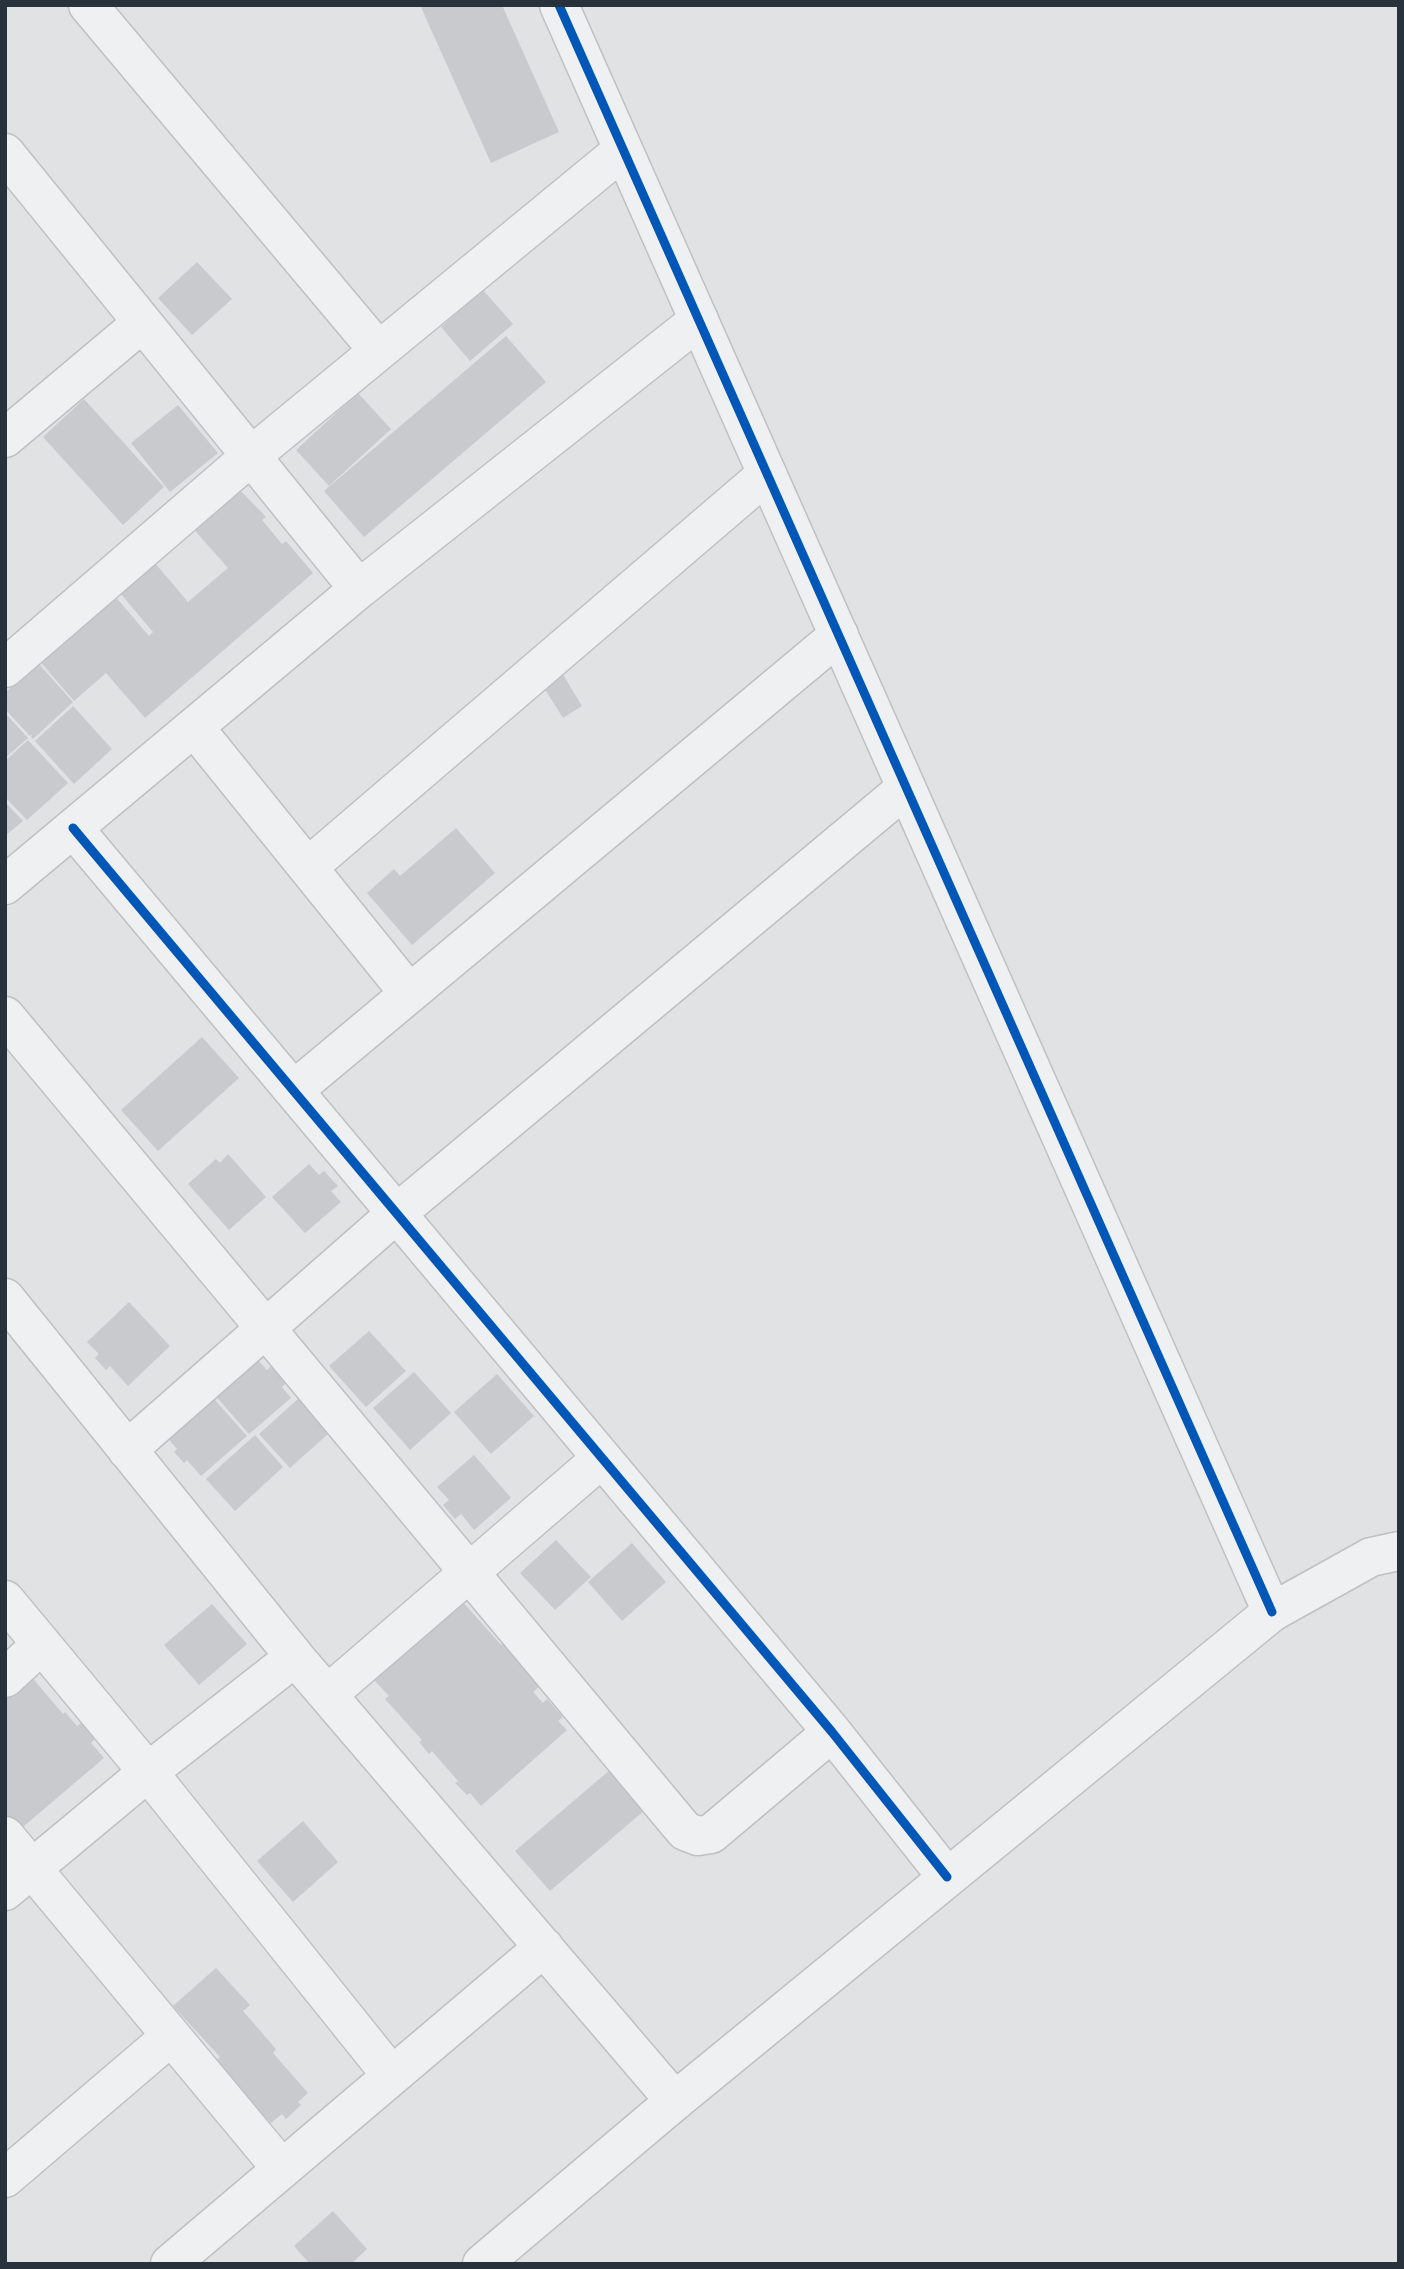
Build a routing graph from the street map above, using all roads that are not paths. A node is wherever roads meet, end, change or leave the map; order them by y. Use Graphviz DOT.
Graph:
graph roads {
  1 [pos="88,5"];
  2 [pos="559,5"];
  3 [pos="623,149"];
  4 [pos="8,162"];
  5 [pos="699,320"];
  6 [pos="142,323"];
  7 [pos="378,350"];
  8 [pos="5,438"];
  9 [pos="251,456"];
  10 [pos="767,474"];
  11 [pos="359,589"];
  12 [pos="839,635"];
  13 [pos="5,668"];
  14 [pos="194,726"];
  15 [pos="906,788"];
  16 [pos="73,828"];
  17 [pos="308,867"];
  18 [pos="5,885"];
  19 [pos="410,993"];
  20 [pos="5,1016"];
  21 [pos="294,1090"];
  22 [pos="397,1213"];
  23 [pos="5,1298"];
  24 [pos="264,1328"];
  25 [pos="127,1450"];
  26 [pos="602,1458"];
  27 [pos="1399,1551"];
  28 [pos="469,1572"];
  29 [pos="5,1600"];
  30 [pos="1272,1612"];
  31 [pos="42,1644"];
  32 [pos="295,1657"];
  33 [pos="5,1678"];
  34 [pos="328,1694"];
  35 [pos="832,1732"];
  36 [pos="148,1772"];
  37 [pos="5,1836"];
  38 [pos="947,1877"];
  39 [pos="19,1880"];
  40 [pos="544,1947"];
  41 [pos="170,2037"];
  42 [pos="392,2076"];
  43 [pos="675,2101"];
  44 [pos="282,2169"];
  45 [pos="5,2178"];
  46 [pos="170,2264"];
  47 [pos="482,2264"];
  1 -- 7 [label="street"];
  2 -- 3 [label="street"];
  3 -- 5 [label="street"];
  3 -- 7 [label="street"];
  4 -- 6 [label="street"];
  5 -- 10 [label="street"];
  5 -- 11 [label="street"];
  6 -- 8 [label="street"];
  6 -- 9 [label="street"];
  7 -- 9 [label="street"];
  9 -- 11 [label="street"];
  9 -- 13 [label="street"];
  10 -- 12 [label="street"];
  10 -- 17 [label="street"];
  11 -- 14 [label="street"];
  12 -- 15 [label="street"];
  12 -- 19 [label="street"];
  14 -- 16 [label="street"];
  14 -- 17 [label="street"];
  15 -- 22 [label="street"];
  15 -- 30 [label="street"];
  16 -- 18 [label="street"];
  16 -- 21 [label="street"];
  17 -- 19 [label="street"];
  19 -- 21 [label="street"];
  20 -- 24 [label="street"];
  21 -- 22 [label="street"];
  22 -- 24 [label="street"];
  22 -- 26 [label="street"];
  23 -- 25 [label="street"];
  24 -- 25 [label="street"];
  24 -- 28 [label="street"];
  25 -- 32 [label="street"];
  26 -- 28 [label="street"];
  26 -- 35 [label="street"];
  27 -- 30 [label="street"];
  28 -- 34 [label="street"];
  28 -- 35 [label="street"];
  29 -- 31 [label="street"];
  30 -- 38 [label="street"];
  31 -- 33 [label="street"];
  31 -- 36 [label="street"];
  32 -- 34 [label="street"];
  32 -- 36 [label="street"];
  34 -- 40 [label="street"];
  35 -- 38 [label="street"];
  36 -- 39 [label="street"];
  36 -- 42 [label="street"];
  37 -- 39 [label="street"];
  38 -- 43 [label="street"];
  39 -- 41 [label="street"];
  40 -- 42 [label="street"];
  40 -- 43 [label="street"];
  41 -- 44 [label="street"];
  41 -- 45 [label="street"];
  42 -- 44 [label="street"];
  43 -- 47 [label="street"];
  44 -- 46 [label="street"];
}
